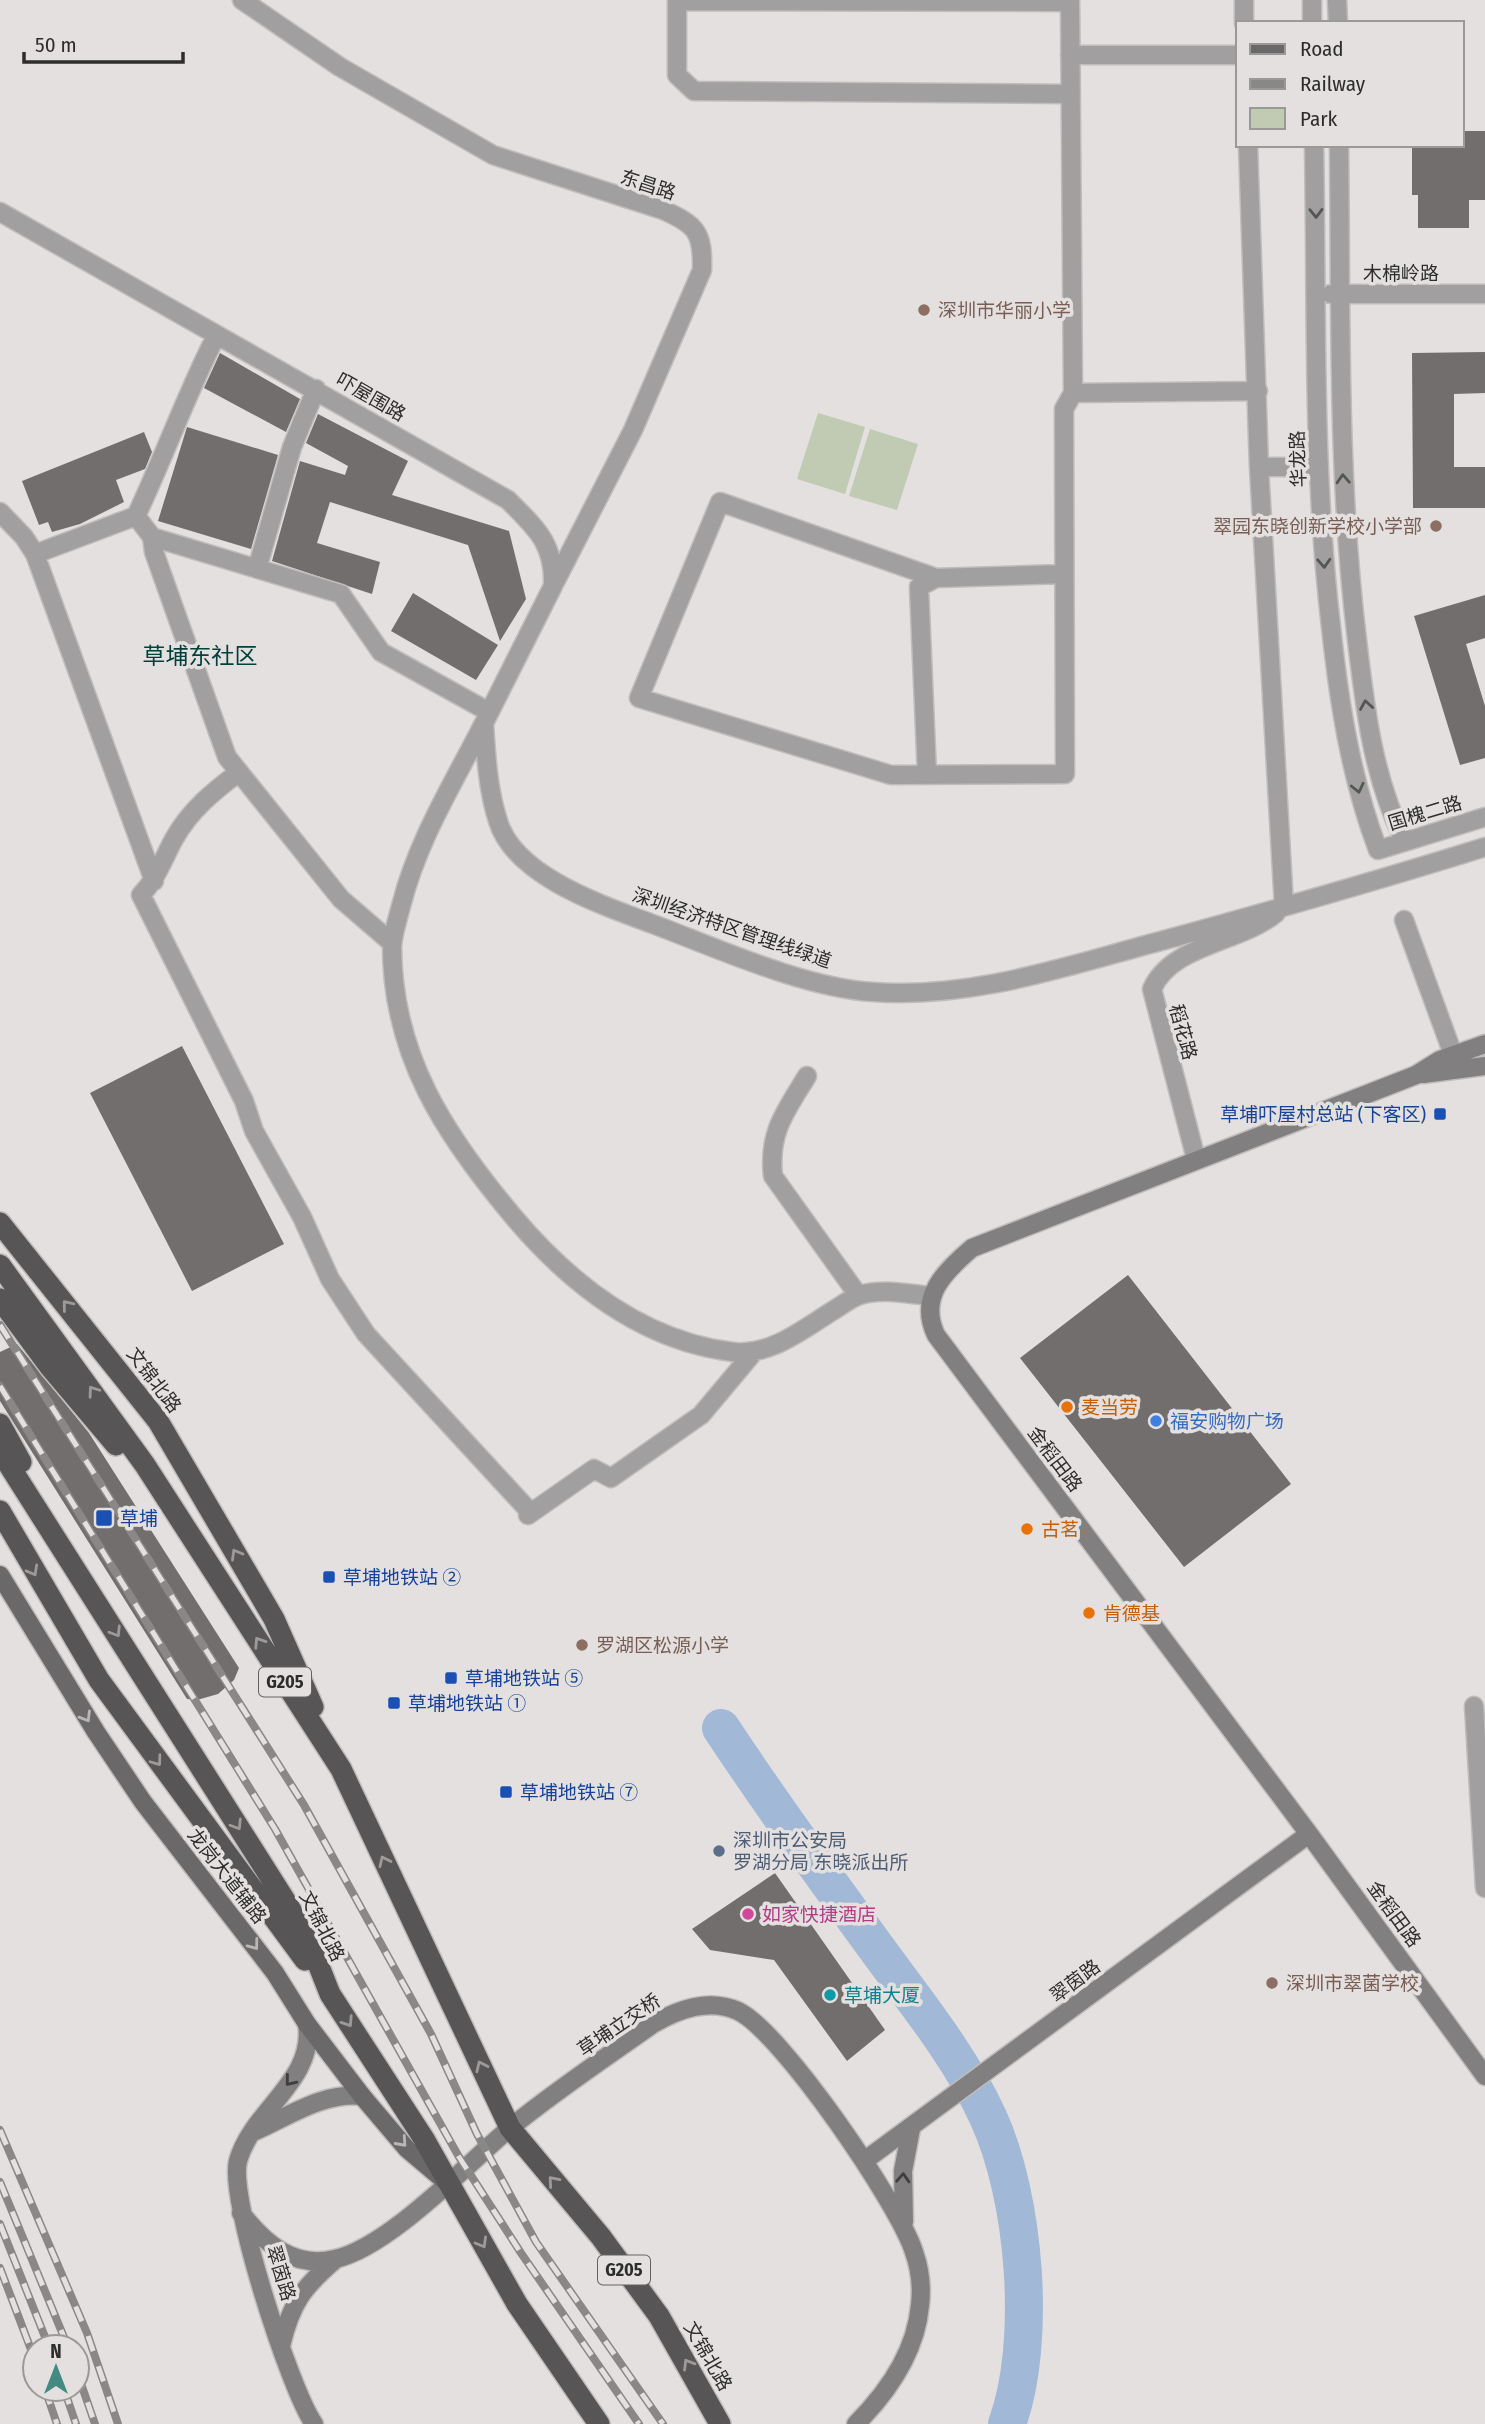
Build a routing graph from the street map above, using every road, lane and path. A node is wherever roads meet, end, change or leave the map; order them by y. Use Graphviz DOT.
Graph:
graph roads {
  1 [pos="242,0"];
  2 [pos="1244,0"];
  3 [pos="1312,0"];
  4 [pos="1338,0"];
  5 [pos="960,1"];
  6 [pos="1070,1"];
  7 [pos="1244,21"];
  8 [pos="1312,21"];
  9 [pos="1338,21"];
  10 [pos="1070,55"];
  11 [pos="1236,55"];
  12 [pos="1070,93"];
  13 [pos="1248,147"];
  14 [pos="1314,147"];
  15 [pos="1339,147"];
  16 [pos="0,212"];
  17 [pos="1316,294"];
  18 [pos="1340,294"];
  19 [pos="1485,294"];
  20 [pos="216,336"];
  21 [pos="316,389"];
  22 [pos="1258,391"];
  23 [pos="1073,393"];
  24 [pos="1259,467"];
  25 [pos="1318,467"];
  26 [pos="0,512"];
  27 [pos="136,516"];
  28 [pos="152,537"];
  29 [pos="35,554"];
  30 [pos="257,569"];
  31 [pos="1065,574"];
  32 [pos="936,578"];
  33 [pos="553,586"];
  34 [pos="486,718"];
  35 [pos="239,772"];
  36 [pos="927,775"];
  37 [pos="1485,817"];
  38 [pos="1405,840"];
  39 [pos="1485,847"];
  40 [pos="1378,849"];
  41 [pos="154,881"];
  42 [pos="1284,907"];
  43 [pos="1404,920"];
  44 [pos="392,943"];
  45 [pos="1485,1044"];
  46 [pos="1456,1062"];
  47 [pos="1485,1066"];
  48 [pos="807,1076"];
  49 [pos="1196,1159"];
  50 [pos="0,1223"];
  51 [pos="1,1267"];
  52 [pos="858,1295"];
  53 [pos="930,1296"];
  54 [pos="0,1299"];
  55 [pos="753,1353"];
  56 [pos="0,1424"];
  57 [pos="0,1451"];
  58 [pos="0,1511"];
  59 [pos="184,1524"];
  60 [pos="0,1574"];
  61 [pos="98,1603"];
  62 [pos="1474,1706"];
  63 [pos="341,1769"];
  64 [pos="1309,1834"];
  65 [pos="1485,1888"];
  66 [pos="330,1994"];
  67 [pos="307,2024"];
  68 [pos="1485,2076"];
  69 [pos="362,2096"];
  70 [pos="510,2128"];
  71 [pos="911,2129"];
  72 [pos="253,2132"];
  73 [pos="864,2161"];
  74 [pos="447,2184"];
  75 [pos="241,2213"];
  76 [pos="905,2228"];
  77 [pos="336,2259"];
  78 [pos="281,2346"];
  79 [pos="314,2424"];
  80 [pos="599,2424"];
  81 [pos="720,2424"];
  82 [pos="856,2424"];
  1 -- 33 [label="street, 东昌路"];
  2 -- 7 [label="street"];
  3 -- 8 [label="street"];
  4 -- 9 [label="street"];
  5 -- 6 [label="street"];
  5 -- 12 [label="street"];
  6 -- 10 [label="street"];
  10 -- 11 [label="street"];
  10 -- 12 [label="street"];
  12 -- 23 [label="street"];
  13 -- 22 [label="street"];
  14 -- 17 [label="street, 华龙路, one-way"];
  15 -- 18 [label="street"];
  16 -- 20 [label="street, 吓屋围路"];
  17 -- 18 [label="street, 木棉岭路"];
  17 -- 25 [label="street, 华龙路"];
  18 -- 19 [label="street, 木棉岭路"];
  38 -- 18 [label="street, one-way"];
  20 -- 21 [label="street, 吓屋围路"];
  20 -- 27 [label="street"];
  21 -- 30 [label="street"];
  21 -- 33 [label="street, 吓屋围路"];
  22 -- 23 [label="street"];
  22 -- 24 [label="street"];
  23 -- 31 [label="street"];
  24 -- 25 [label="street"];
  24 -- 42 [label="street"];
  25 -- 40 [label="street, 华龙路, one-way"];
  26 -- 29 [label="street"];
  27 -- 28 [label="street"];
  27 -- 29 [label="street"];
  28 -- 30 [label="street"];
  28 -- 35 [label="street"];
  29 -- 41 [label="street"];
  30 -- 34 [label="street"];
  31 -- 32 [label="street"];
  31 -- 36 [label="street"];
  32 -- 36 [label="street"];
  32 -- 36 [label="street"];
  33 -- 34 [label="street"];
  34 -- 42 [label="street, 深圳经济特区管理线绿道"];
  34 -- 44 [label="street"];
  35 -- 41 [label="street"];
  35 -- 44 [label="street"];
  37 -- 38 [label="street, 国槐二路"];
  38 -- 40 [label="street, 国槐二路"];
  39 -- 42 [label="street, 深圳经济特区管理线绿道"];
  41 -- 55 [label="street"];
  42 -- 49 [label="street, 稻花路"];
  43 -- 46 [label="street"];
  44 -- 55 [label="street"];
  45 -- 46 [label="street"];
  46 -- 47 [label="street"];
  46 -- 49 [label="street"];
  48 -- 52 [label="street"];
  49 -- 53 [label="street"];
  63 -- 50 [label="highway, 文锦北路, one-way"];
  59 -- 51 [label="highway, 文锦北路 / G205, one-way"];
  52 -- 53 [label="street"];
  52 -- 55 [label="street"];
  53 -- 64 [label="street, 金稻田路"];
  54 -- 59 [label="highway"];
  56 -- 61 [label="highway"];
  57 -- 61 [label="highway, 文锦北路"];
  58 -- 66 [label="highway, one-way"];
  63 -- 59 [label="highway, 文锦北路 / G205, one-way"];
  60 -- 67 [label="main road, 龙岗大道辅路, one-way"];
  61 -- 66 [label="highway, 文锦北路, one-way"];
  62 -- 65 [label="street"];
  70 -- 63 [label="highway, 文锦北路 / G205, one-way"];
  64 -- 68 [label="street, 金稻田路"];
  64 -- 71 [label="street, 翠茵路"];
  66 -- 74 [label="highway, 文锦北路, one-way"];
  67 -- 69 [label="main road, 龙岗大道辅路"];
  67 -- 72 [label="street, 翠茵路, one-way"];
  69 -- 72 [label="street"];
  69 -- 74 [label="main road, 龙岗大道辅路, one-way"];
  70 -- 73 [label="street, 草埔立交桥"];
  70 -- 74 [label="street, 草埔立交桥"];
  81 -- 70 [label="highway, 文锦北路 / G205, one-way"];
  71 -- 73 [label="street, 翠茵路"];
  76 -- 71 [label="street, one-way"];
  72 -- 75 [label="street, 翠茵路"];
  73 -- 76 [label="street, 草埔立交桥"];
  74 -- 77 [label="street"];
  74 -- 80 [label="highway, 文锦北路, one-way"];
  75 -- 77 [label="street"];
  75 -- 78 [label="street, 翠茵路"];
  76 -- 82 [label="street"];
  77 -- 78 [label="street"];
  78 -- 79 [label="street, 翠茵路"];
}
